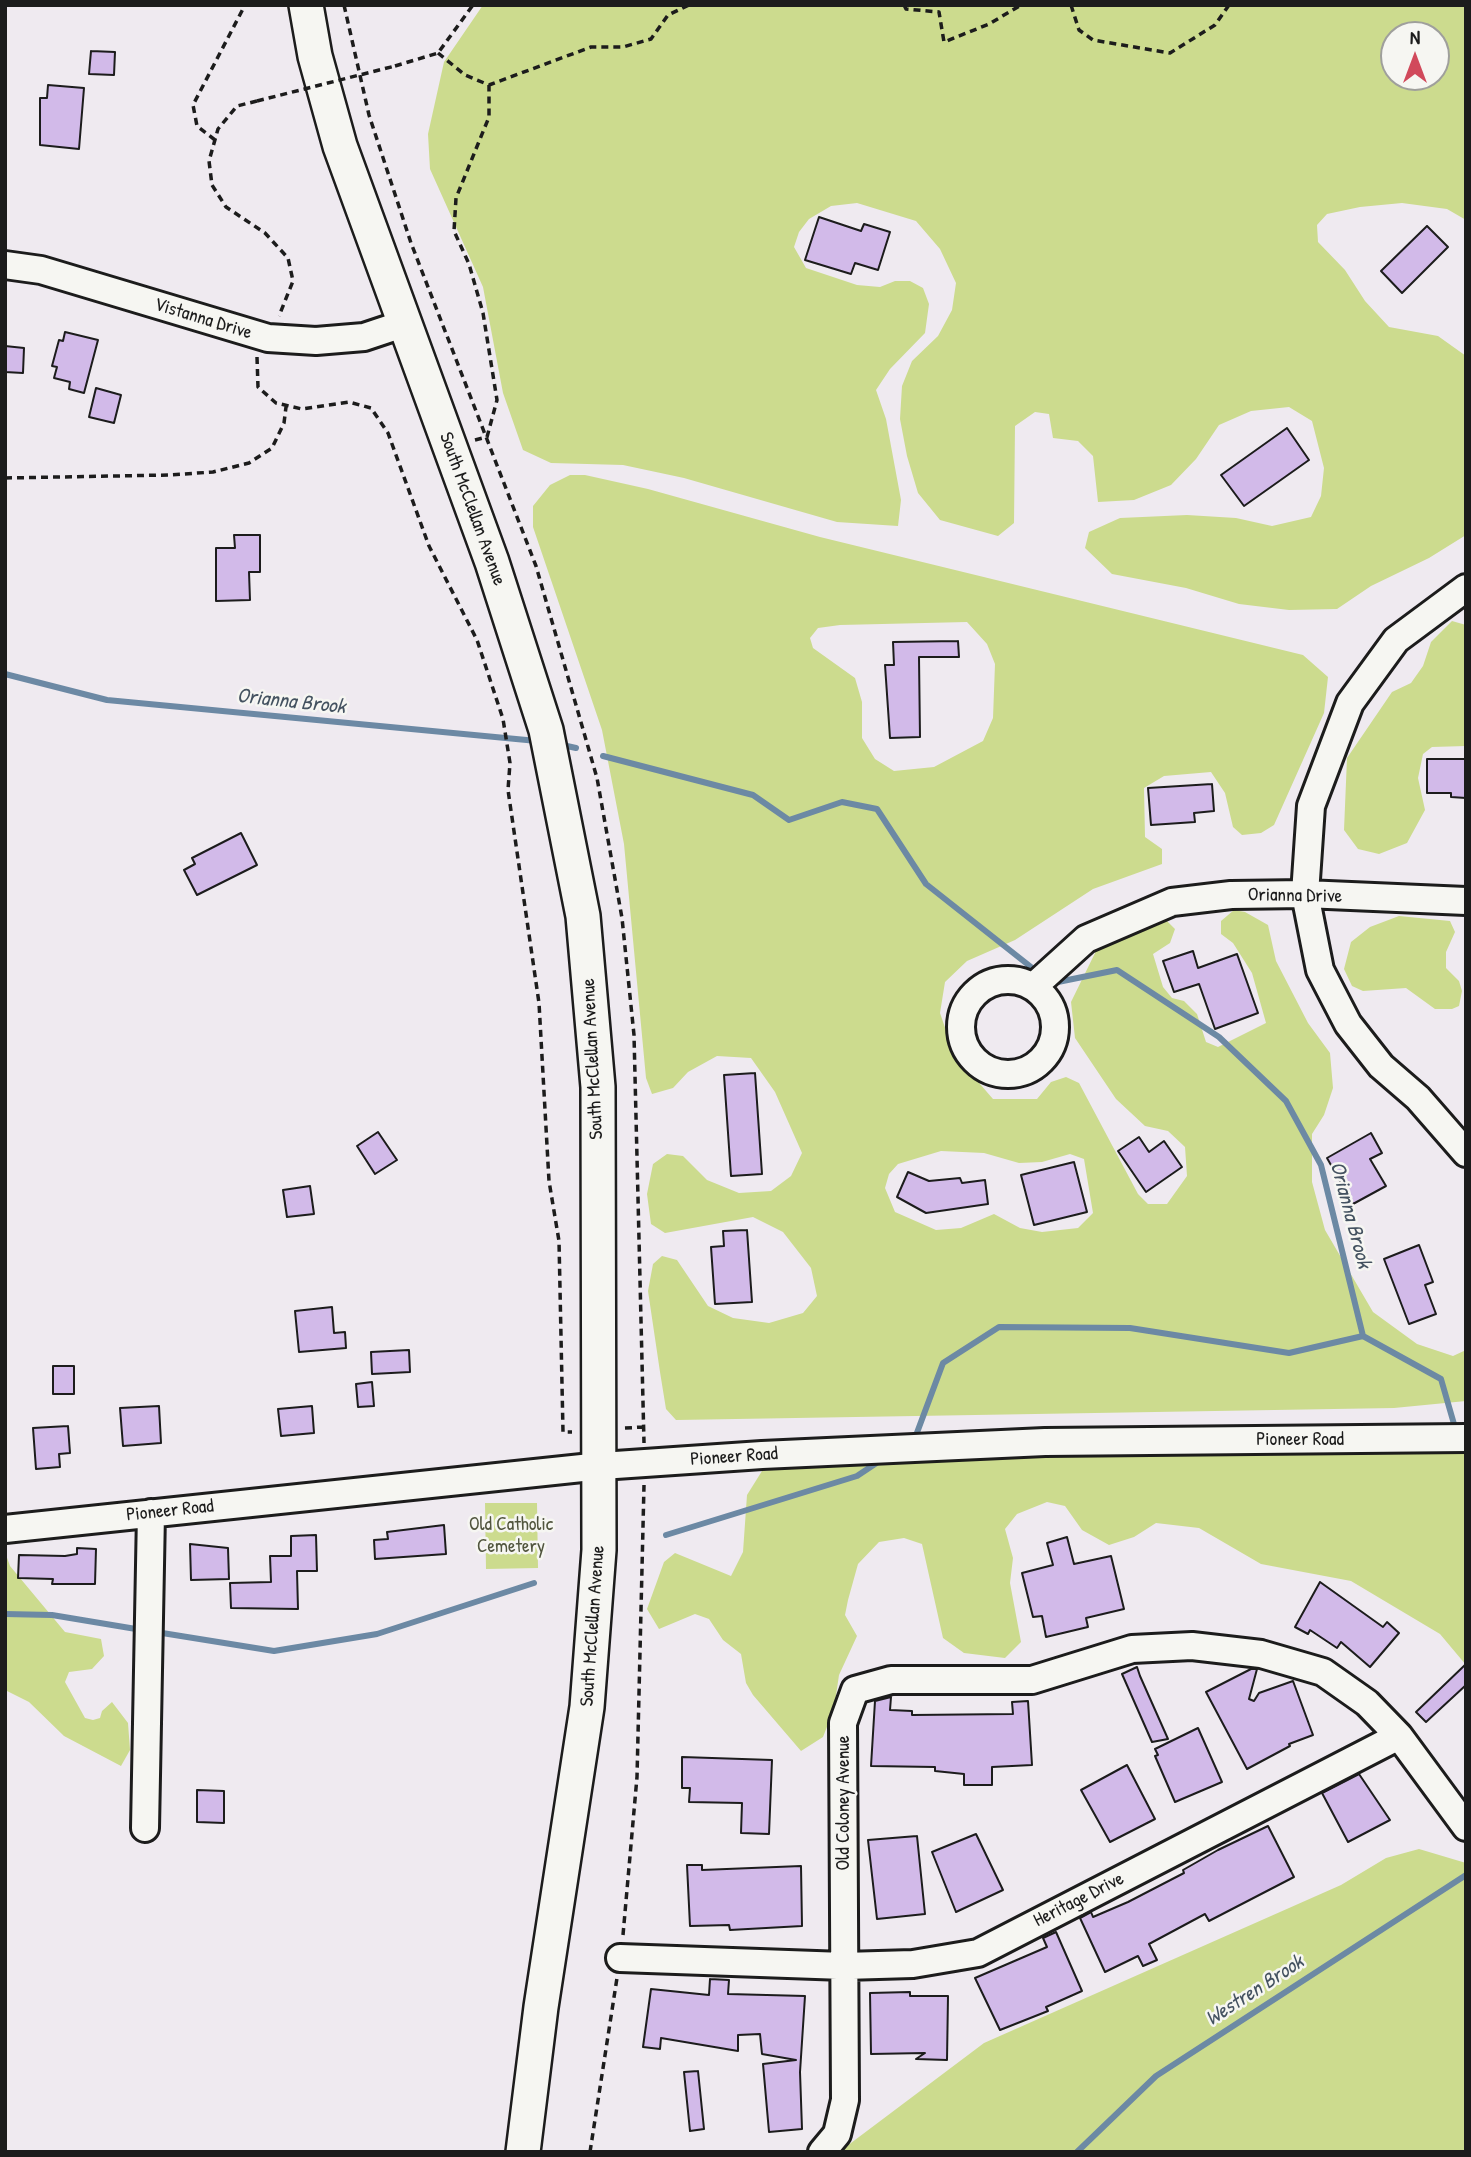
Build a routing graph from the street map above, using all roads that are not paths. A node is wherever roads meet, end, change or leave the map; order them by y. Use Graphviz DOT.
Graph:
graph roads {
  1 [pos="306,5"];
  2 [pos="5,265"];
  3 [pos="403,324"];
  4 [pos="1466,588"];
  5 [pos="1306,894"];
  6 [pos="1466,901"];
  7 [pos="1033,987"];
  8 [pos="1466,1153"];
  9 [pos="1466,1438"];
  10 [pos="601,1466"];
  11 [pos="151,1513"];
  12 [pos="5,1529"];
  13 [pos="1399,1736"];
  14 [pos="1466,1827"];
  15 [pos="145,1828"];
  16 [pos="620,1958"];
  17 [pos="844,1966"];
  18 [pos="523,2152"];
  19 [pos="822,2152"];
  1 -- 3 [label="main road, South McClellan Avenue"];
  2 -- 3 [label="street, Vistanna Drive"];
  3 -- 10 [label="main road, South McClellan Avenue"];
  4 -- 5 [label="street"];
  5 -- 6 [label="street, Orianna Drive"];
  5 -- 7 [label="street, Orianna Drive"];
  5 -- 8 [label="street"];
  9 -- 10 [label="street, Pioneer Road"];
  10 -- 11 [label="street, Pioneer Road"];
  10 -- 18 [label="main road, South McClellan Avenue"];
  11 -- 12 [label="street, Pioneer Road"];
  11 -- 15 [label="street"];
  13 -- 14 [label="street"];
  13 -- 17 [label="street, Heritage Drive"];
  13 -- 17 [label="street, Old Coloney Avenue"];
  16 -- 17 [label="street, Heritage Drive"];
  17 -- 19 [label="street, Old Coloney Avenue"];
}
